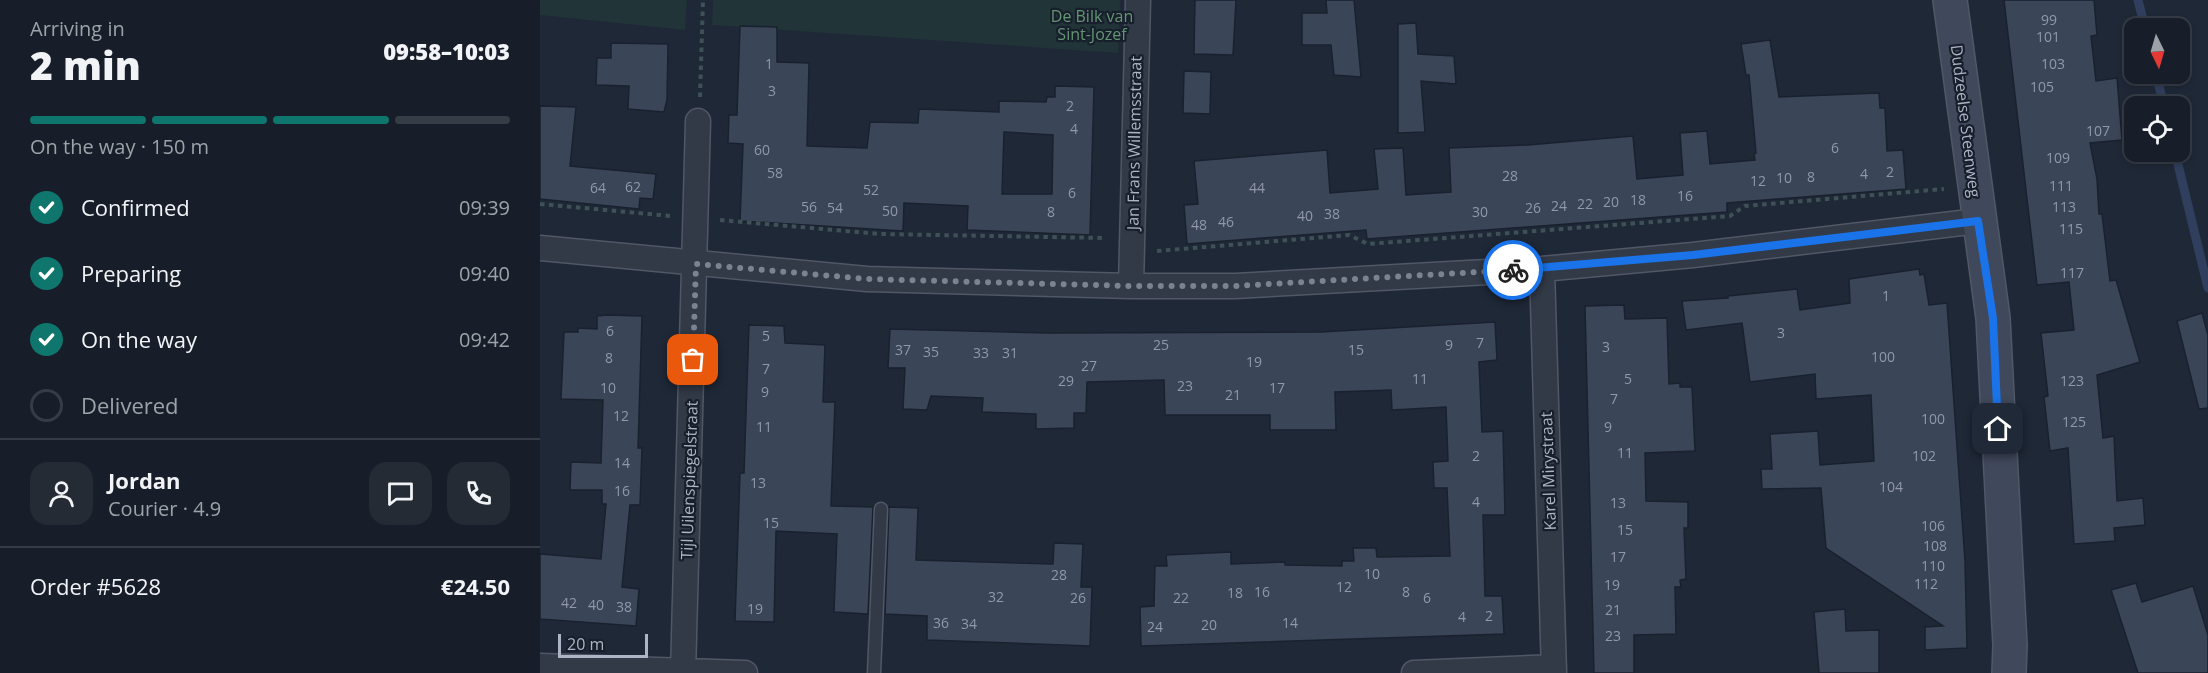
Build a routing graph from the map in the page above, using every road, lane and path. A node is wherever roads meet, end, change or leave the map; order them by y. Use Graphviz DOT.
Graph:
graph roads {
  1 [pos="703,0"];
  2 [pos="1138,0"];
  3 [pos="1950,0"];
  4 [pos="698,122"];
  5 [pos="1974,186"];
  6 [pos="540,204"];
  7 [pos="697,219"];
  8 [pos="1978,221"];
  9 [pos="1132,239"];
  10 [pos="540,248"];
  11 [pos="696,264"];
  12 [pos="1542,269"];
  13 [pos="1131,286"];
  14 [pos="881,509"];
  15 [pos="540,666"];
  16 [pos="1554,670"];
  17 [pos="683,672"];
  18 [pos="745,673"];
  19 [pos="874,673"];
  20 [pos="1414,673"];
  21 [pos="2009,673"];
  1 -- 4 [label="path"];
  2 -- 9 [label="street, Jan Frans Willemsstraat"];
  3 -- 5 [label="main road, Dudzeelse Steenweg"];
  4 -- 7 [label="street, Tijl Uilenspiegelstraat"];
  5 -- 8 [label="main road, Dudzeelse Steenweg"];
  5 -- 9 [label="path"];
  6 -- 7 [label="path"];
  7 -- 9 [label="path"];
  7 -- 11 [label="street, Tijl Uilenspiegelstraat"];
  8 -- 12 [label="street"];
  8 -- 21 [label="main road, Dudzeelse Steenweg"];
  9 -- 13 [label="street, Jan Frans Willemsstraat"];
  10 -- 11 [label="street"];
  11 -- 13 [label="street"];
  11 -- 17 [label="street, Tijl Uilenspiegelstraat"];
  12 -- 13 [label="street"];
  12 -- 16 [label="street, Karel Mirystraat"];
  14 -- 19 [label="lane"];
  15 -- 17 [label="street"];
  16 -- 20 [label="street"];
  17 -- 18 [label="street"];
}
